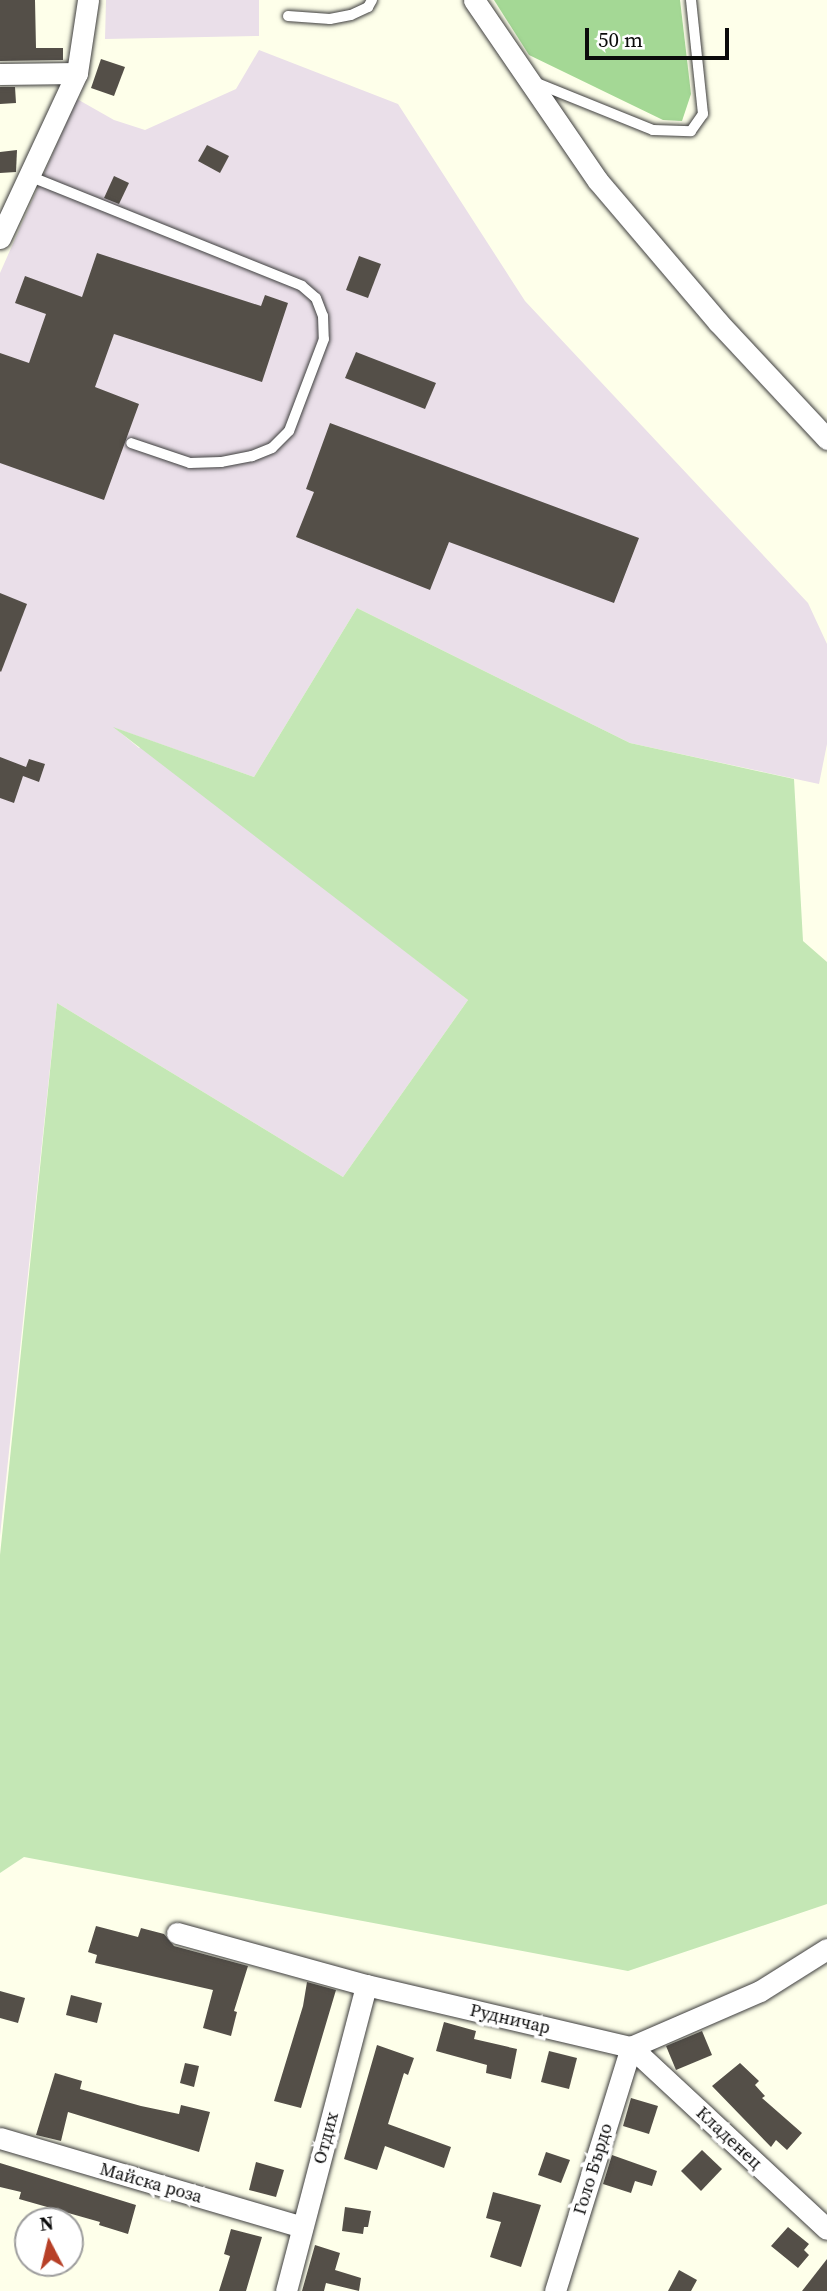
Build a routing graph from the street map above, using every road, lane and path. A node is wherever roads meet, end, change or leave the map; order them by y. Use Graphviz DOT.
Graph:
graph roads {
  1 [pos="88,0"];
  2 [pos="372,0"];
  3 [pos="474,0"];
  4 [pos="691,0"];
  5 [pos="288,16"];
  6 [pos="77,73"];
  7 [pos="0,74"];
  8 [pos="528,80"];
  9 [pos="26,183"];
  10 [pos="0,189"];
  11 [pos="0,238"];
  12 [pos="822,426"];
  13 [pos="131,443"];
  14 [pos="177,1933"];
  15 [pos="827,1949"];
  16 [pos="366,1985"];
  17 [pos="631,2047"];
  18 [pos="0,2138"];
  19 [pos="302,2227"];
  20 [pos="827,2229"];
  21 [pos="286,2291"];
  22 [pos="555,2291"];
  1 -- 6 [label="street"];
  2 -- 5 [label="lane"];
  3 -- 8 [label="street"];
  4 -- 8 [label="lane"];
  6 -- 7 [label="street"];
  6 -- 9 [label="street"];
  8 -- 12 [label="street"];
  9 -- 10 [label="street"];
  9 -- 11 [label="street"];
  9 -- 13 [label="lane"];
  14 -- 16 [label="street, Рудничар"];
  15 -- 17 [label="street"];
  16 -- 17 [label="street, Рудничар"];
  16 -- 19 [label="street, Отдих"];
  17 -- 20 [label="street, Кладенец"];
  17 -- 22 [label="street, Голо Бърдо"];
  18 -- 19 [label="street, Майска роза"];
  19 -- 21 [label="street, Отдих"];
}
